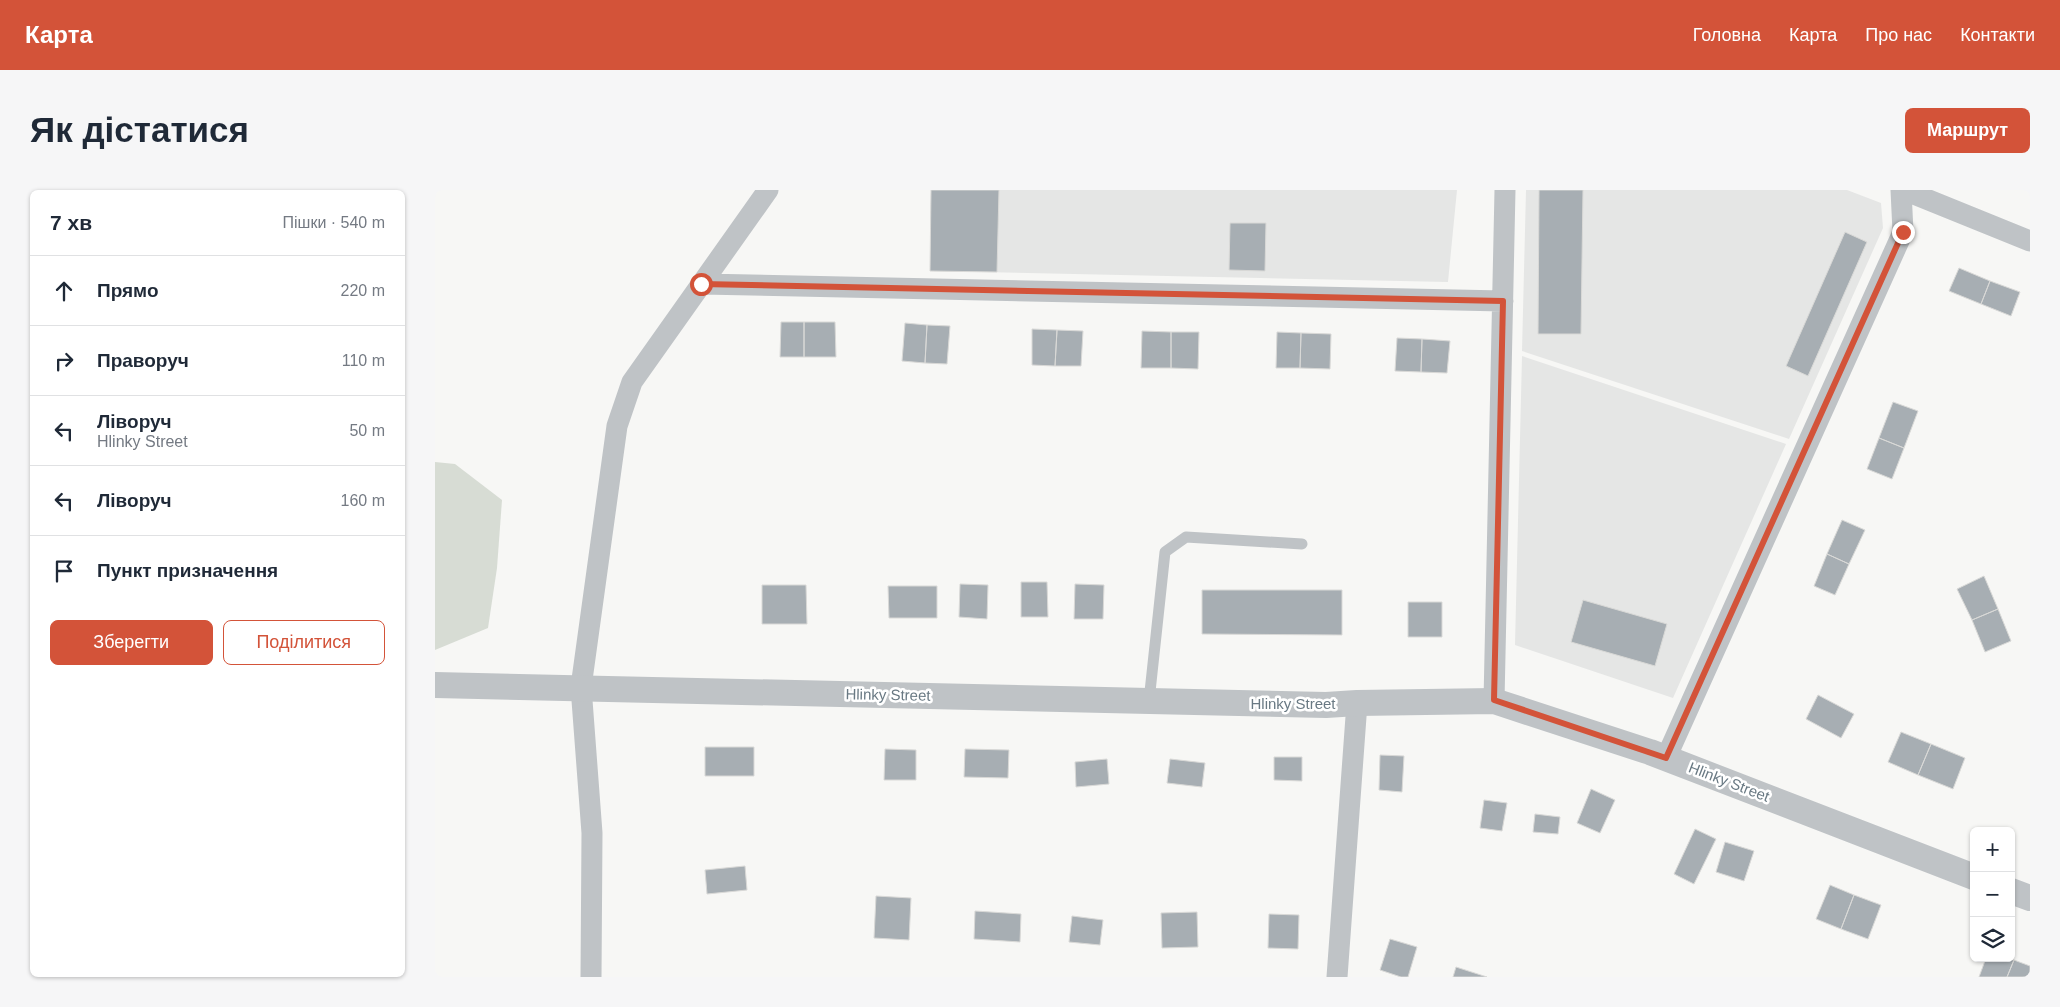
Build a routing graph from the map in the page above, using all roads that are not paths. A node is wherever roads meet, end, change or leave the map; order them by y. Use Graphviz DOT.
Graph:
graph roads {
  1 [pos="768,190"];
  2 [pos="1505,190"];
  3 [pos="1902,190"];
  4 [pos="2030,241"];
  5 [pos="701,284"];
  6 [pos="1503,301"];
  7 [pos="1302,544"];
  8 [pos="435,685"];
  9 [pos="581,687"];
  10 [pos="1494,700"];
  11 [pos="1149,701"];
  12 [pos="1357,703"];
  13 [pos="1666,758"];
  14 [pos="1970,874"];
  15 [pos="2015,892"];
  16 [pos="2030,898"];
  17 [pos="591,977"];
  18 [pos="1337,977"];
  1 -- 5 [label="street"];
  2 -- 6 [label="street"];
  3 -- 4 [label="street"];
  3 -- 13 [label="street"];
  5 -- 6 [label="street"];
  5 -- 9 [label="street"];
  6 -- 10 [label="street"];
  7 -- 11 [label="lane"];
  8 -- 9 [label="street, Hlinky Street"];
  9 -- 11 [label="street, Hlinky Street"];
  9 -- 17 [label="street"];
  10 -- 12 [label="street, Hlinky Street"];
  10 -- 13 [label="street, Hlinky Street"];
  11 -- 12 [label="street, Hlinky Street"];
  12 -- 18 [label="street"];
  13 -- 14 [label="street, Hlinky Street"];
  15 -- 16 [label="street"];
}
